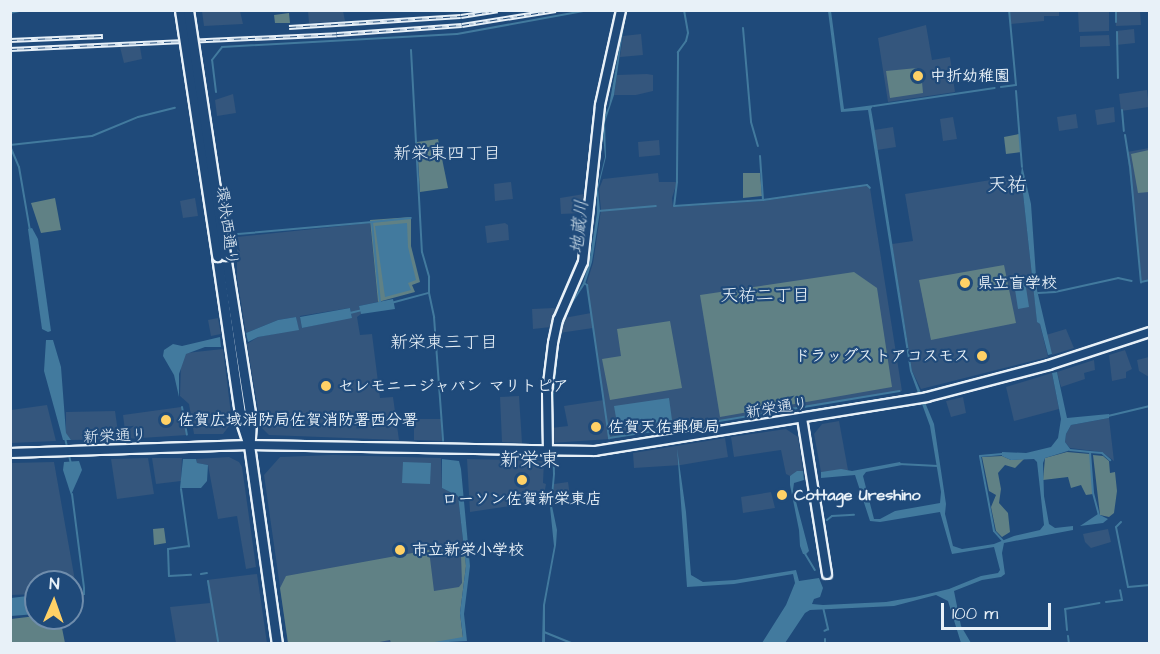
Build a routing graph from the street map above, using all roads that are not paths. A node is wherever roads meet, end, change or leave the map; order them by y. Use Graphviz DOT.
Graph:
graph roads {
  1 [pos="180,10"];
  2 [pos="188,10"];
  3 [pos="621,10"];
  4 [pos="221,255"];
  5 [pos="1149,332"];
  6 [pos="802,418"];
  7 [pos="249,445"];
  8 [pos="548,451"];
  9 [pos="10,453"];
  10 [pos="827,574"];
  11 [pos="277,644"];
  1 -- 4 [label="highway, 環状西通り, bridge"];
  2 -- 4 [label="highway, 環状西通り, bridge"];
  3 -- 8 [label="street"];
  4 -- 7 [label="highway, 環状西通り"];
  5 -- 6 [label="street, 新栄通り"];
  6 -- 8 [label="street, 新栄通り"];
  6 -- 10 [label="street"];
  7 -- 8 [label="street, 新栄通り"];
  7 -- 9 [label="street, 新栄通り"];
  7 -- 11 [label="highway, 環状西通り"];
}
